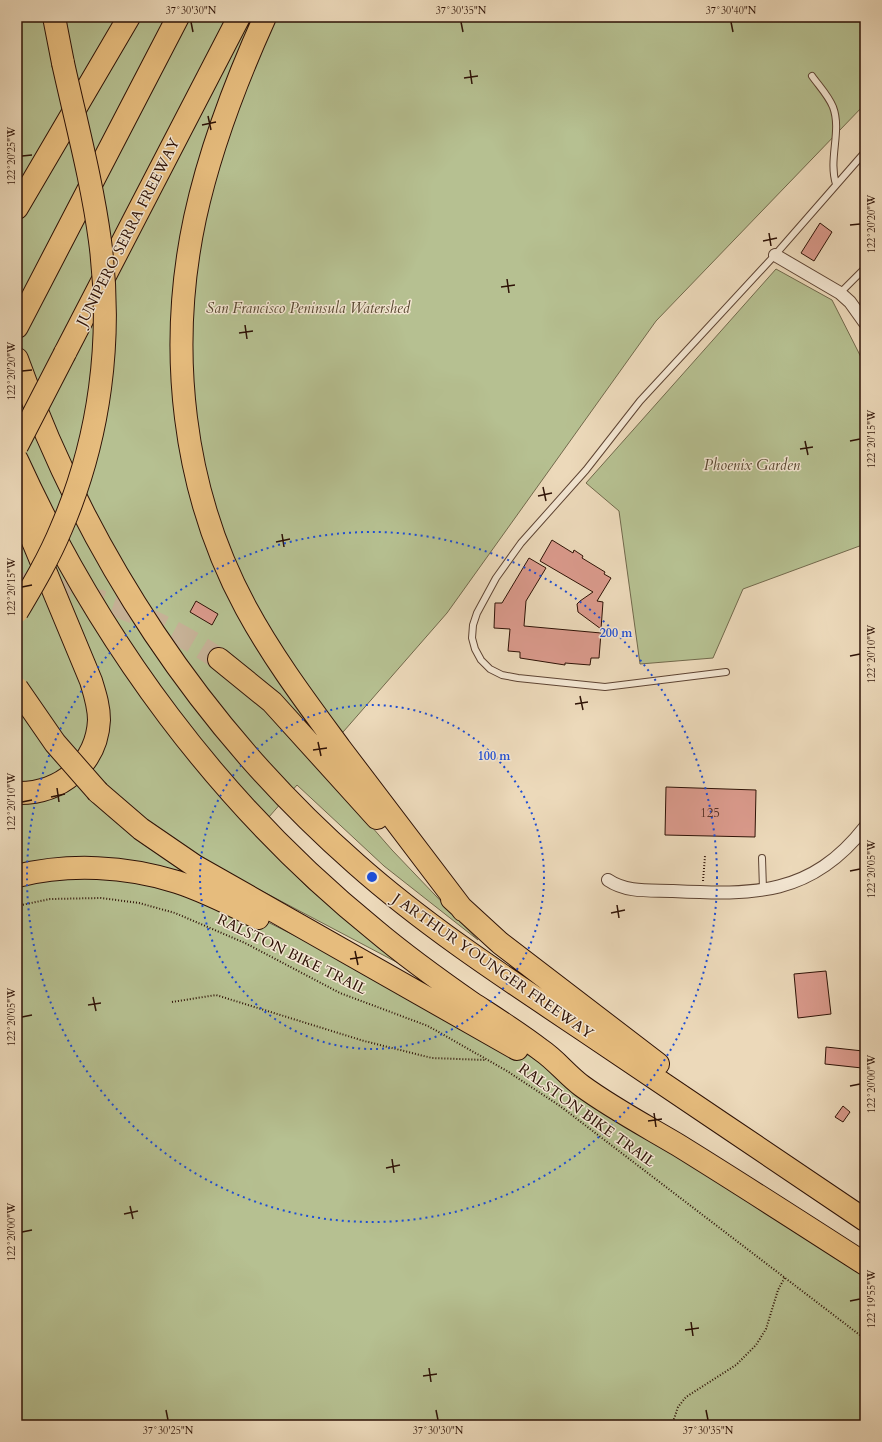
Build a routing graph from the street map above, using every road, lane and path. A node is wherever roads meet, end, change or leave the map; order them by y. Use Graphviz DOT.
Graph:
graph roads {
  1 [pos="54,17"];
  2 [pos="129,17"];
  3 [pos="178,17"];
  4 [pos="239,17"];
  5 [pos="265,17"];
  6 [pos="812,76"];
  7 [pos="865,152"];
  8 [pos="836,184"];
  9 [pos="17,208"];
  10 [pos="775,255"];
  11 [pos="865,268"];
  12 [pos="840,293"];
  13 [pos="865,323"];
  14 [pos="17,327"];
  15 [pos="17,359"];
  16 [pos="27,427"];
  17 [pos="17,446"];
  18 [pos="17,460"];
  19 [pos="17,465"];
  20 [pos="17,503"];
  21 [pos="17,612"];
  22 [pos="219,659"];
  23 [pos="726,672"];
  24 [pos="17,688"];
  25 [pos="17,793"];
  26 [pos="865,827"];
  27 [pos="705,856"];
  28 [pos="762,858"];
  29 [pos="17,876"];
  30 [pos="608,880"];
  31 [pos="703,885"];
  32 [pos="763,889"];
  33 [pos="17,906"];
  34 [pos="463,910"];
  35 [pos="422,996"];
  36 [pos="172,1002"];
  37 [pos="490,1062"];
  38 [pos="581,1085"];
  39 [pos="784,1166"];
  40 [pos="865,1220"];
  41 [pos="865,1264"];
  42 [pos="785,1277"];
  43 [pos="865,1339"];
  44 [pos="672,1425"];
  1 -- 21 [label="highway, bridge"];
  2 -- 9 [label="highway"];
  3 -- 14 [label="highway"];
  4 -- 16 [label="highway, JUNIPERO SERRA FREEWAY, bridge"];
  5 -- 34 [label="highway"];
  6 -- 8 [label="lane"];
  7 -- 8 [label="lane"];
  8 -- 10 [label="lane"];
  10 -- 12 [label="street"];
  10 -- 23 [label="lane"];
  11 -- 12 [label="lane"];
  12 -- 13 [label="street"];
  15 -- 39 [label="highway, J ARTHUR YOUNGER FREEWAY"];
  16 -- 17 [label="highway, JUNIPERO SERRA FREEWAY, bridge"];
  16 -- 19 [label="highway, bridge"];
  18 -- 38 [label="highway"];
  20 -- 25 [label="highway"];
  22 -- 34 [label="highway"];
  24 -- 35 [label="highway, bridge"];
  26 -- 32 [label="street"];
  27 -- 31 [label="path"];
  28 -- 32 [label="lane"];
  29 -- 35 [label="highway"];
  30 -- 32 [label="street"];
  33 -- 37 [label="path, RALSTON BIKE TRAIL"];
  34 -- 39 [label="highway"];
  35 -- 38 [label="highway"];
  36 -- 37 [label="path"];
  37 -- 42 [label="path, RALSTON BIKE TRAIL"];
  38 -- 41 [label="highway"];
  39 -- 40 [label="highway, J ARTHUR YOUNGER FREEWAY"];
  42 -- 43 [label="path, RALSTON BIKE TRAIL"];
  42 -- 44 [label="path"];
}
